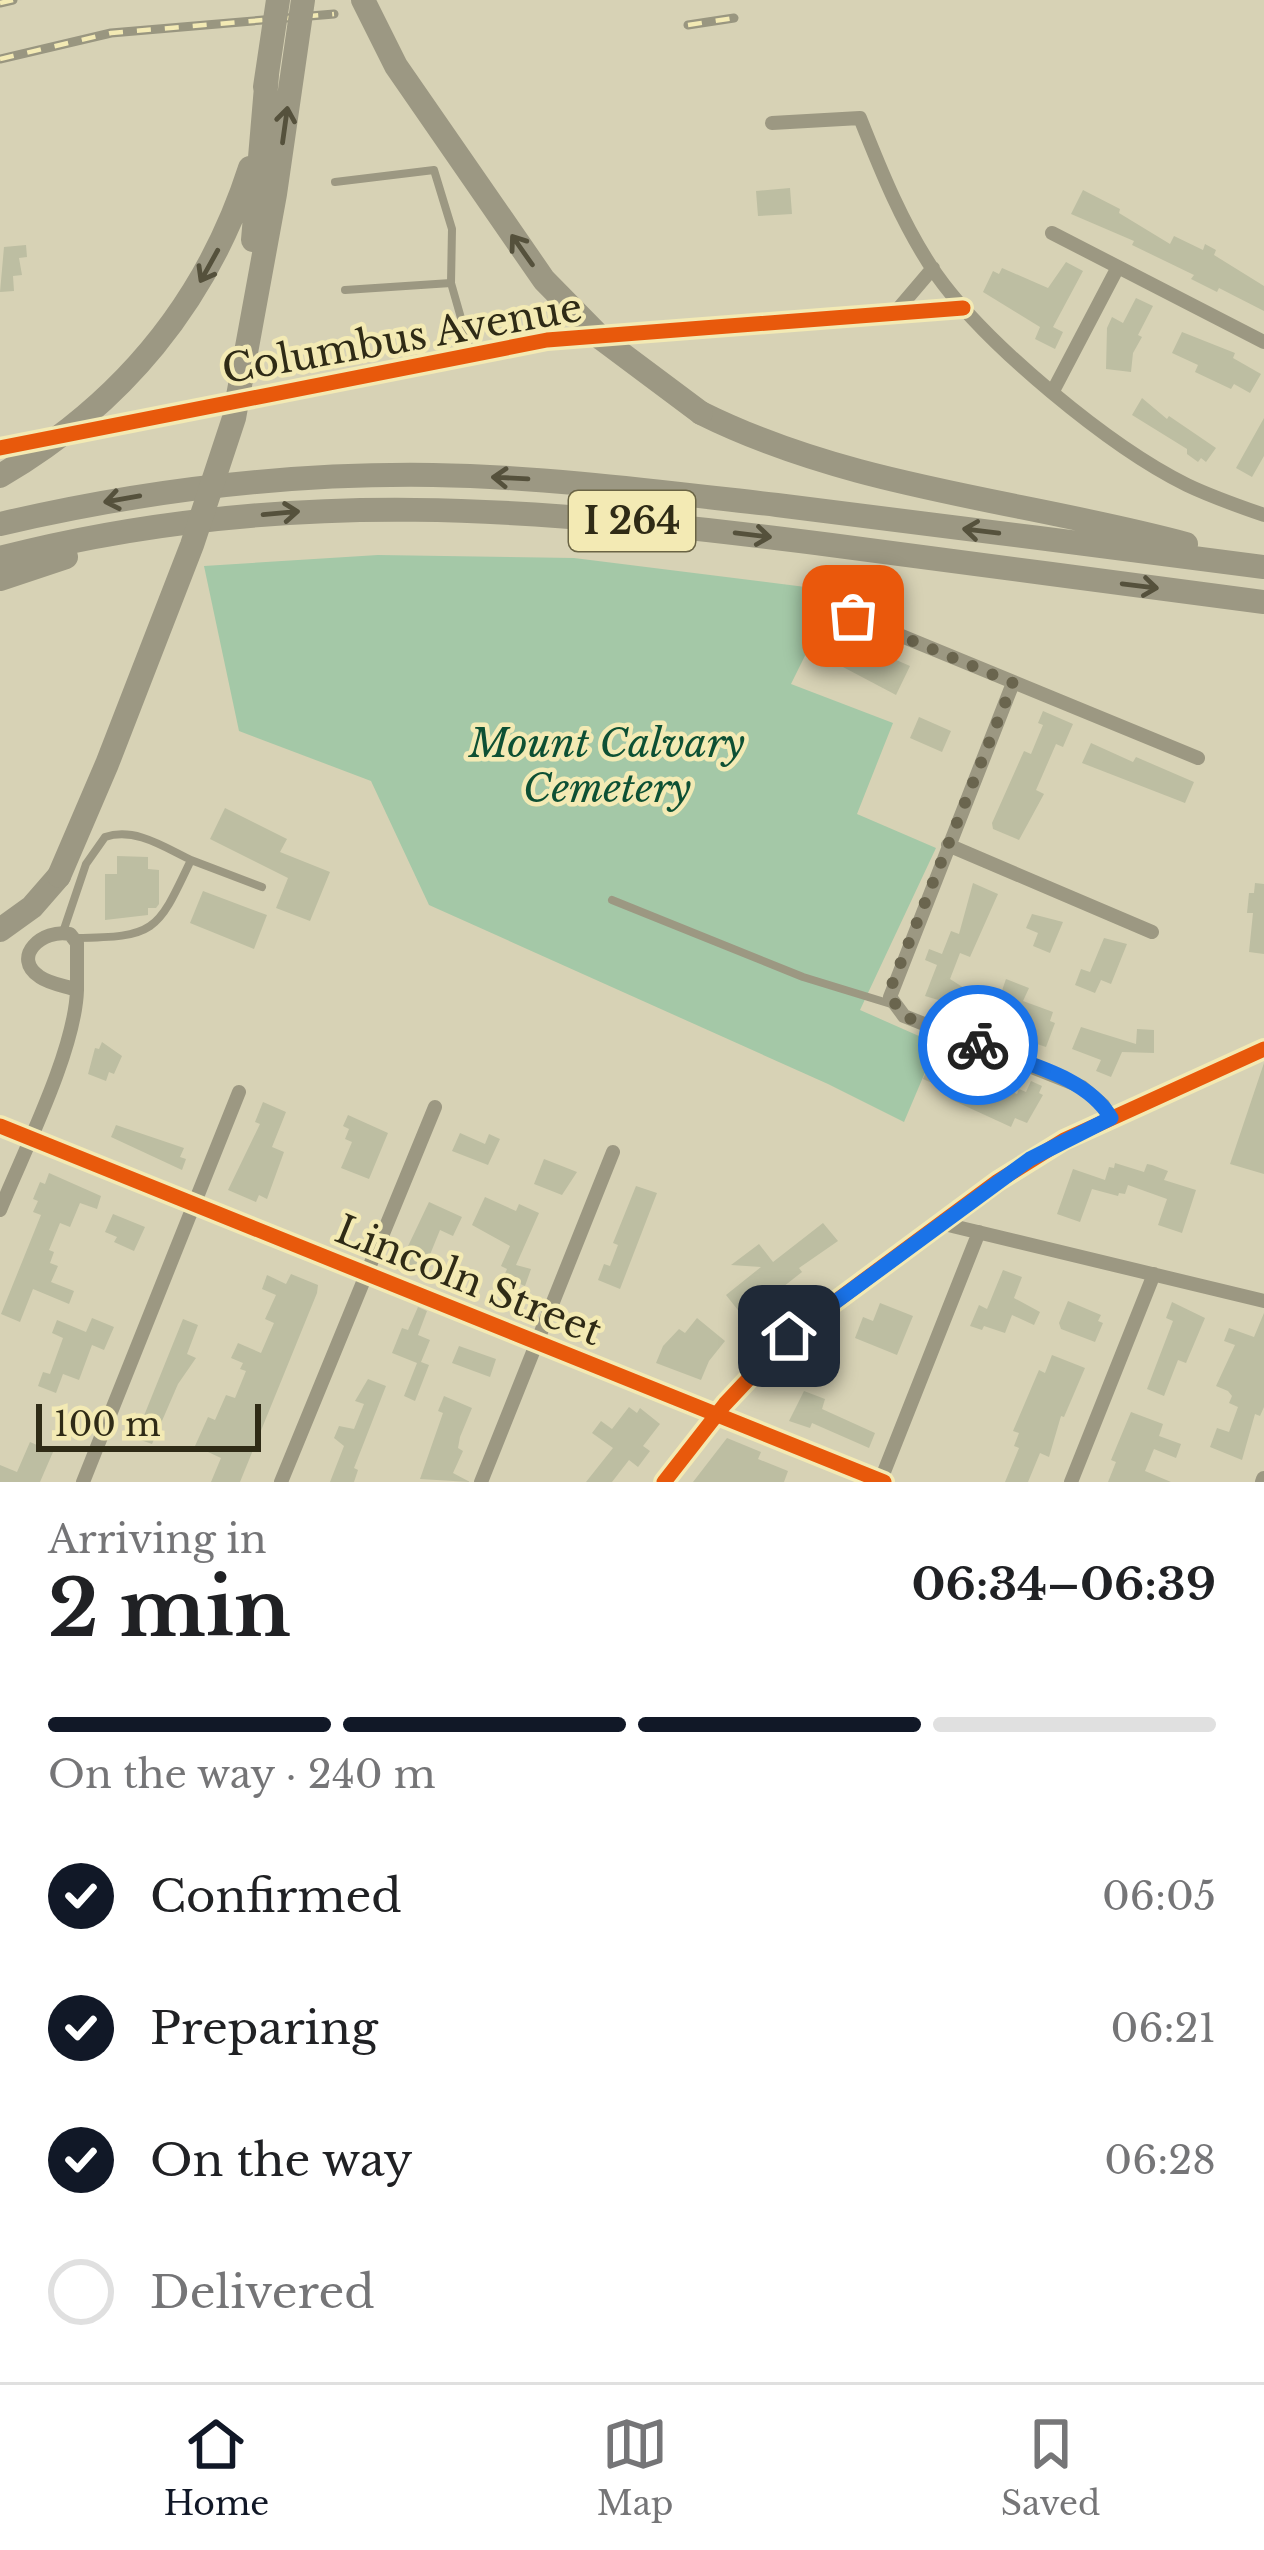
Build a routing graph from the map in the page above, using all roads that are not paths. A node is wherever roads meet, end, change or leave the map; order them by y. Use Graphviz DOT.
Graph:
graph roads {
  1 [pos="278,0"];
  2 [pos="303,0"];
  3 [pos="363,0"];
  4 [pos="267,75"];
  5 [pos="772,123"];
  6 [pos="334,182"];
  7 [pos="1052,233"];
  8 [pos="1118,267"];
  9 [pos="933,268"];
  10 [pos="451,284"];
  11 [pos="345,290"];
  12 [pos="963,308"];
  13 [pos="893,315"];
  14 [pos="1264,342"];
  15 [pos="471,353"];
  16 [pos="1053,391"];
  17 [pos="0,448"];
  18 [pos="0,476"];
  19 [pos="1263,512"];
  20 [pos="0,524"];
  21 [pos="148,527"];
  22 [pos="0,558"];
  23 [pos="1264,566"];
  24 [pos="0,579"];
  25 [pos="1264,602"];
  26 [pos="853,616"];
  27 [pos="1013,683"];
  28 [pos="1198,758"];
  29 [pos="948,845"];
  30 [pos="191,860"];
  31 [pos="53,872"];
  32 [pos="262,887"];
  33 [pos="612,900"];
  34 [pos="0,911"];
  35 [pos="0,930"];
  36 [pos="1152,932"];
  37 [pos="69,935"];
  38 [pos="77,989"];
  39 [pos="893,1005"];
  40 [pos="1264,1049"];
  41 [pos="239,1092"];
  42 [pos="435,1107"];
  43 [pos="1111,1118"];
  44 [pos="0,1126"];
  45 [pos="29,1139"];
  46 [pos="613,1152"];
  47 [pos="195,1205"];
  48 [pos="0,1210"];
  49 [pos="940,1223"];
  50 [pos="979,1232"];
  51 [pos="366,1274"];
  52 [pos="1154,1274"];
  53 [pos="1264,1301"];
  54 [pos="537,1343"];
  55 [pos="716,1415"];
  56 [pos="83,1482"];
  57 [pos="281,1482"];
  58 [pos="482,1482"];
  59 [pos="664,1482"];
  60 [pos="882,1482"];
  61 [pos="1071,1482"];
  1 -- 4 [label="highway, bridge"];
  31 -- 2 [label="highway, one-way, bridge"];
  23 -- 3 [label="highway, one-way, bridge"];
  4 -- 18 [label="highway, one-way, bridge"];
  4 -- 31 [label="highway, bridge"];
  5 -- 9 [label="street"];
  6 -- 10 [label="lane"];
  7 -- 8 [label="street"];
  8 -- 14 [label="street"];
  8 -- 16 [label="street"];
  9 -- 12 [label="street"];
  9 -- 13 [label="street"];
  10 -- 11 [label="lane"];
  10 -- 15 [label="lane"];
  12 -- 13 [label="street, Columbus Avenue"];
  12 -- 16 [label="street"];
  13 -- 15 [label="street, Columbus Avenue"];
  15 -- 17 [label="street, Columbus Avenue"];
  16 -- 19 [label="street"];
  23 -- 20 [label="highway, I 264, one-way"];
  21 -- 22 [label="highway, I 264"];
  21 -- 24 [label="highway"];
  21 -- 25 [label="highway, I 264, one-way"];
  26 -- 27 [label="street"];
  27 -- 28 [label="street"];
  27 -- 29 [label="street"];
  29 -- 36 [label="street"];
  29 -- 39 [label="street"];
  30 -- 32 [label="lane"];
  30 -- 37 [label="lane"];
  30 -- 37 [label="lane"];
  31 -- 34 [label="highway"];
  31 -- 35 [label="highway"];
  33 -- 39 [label="lane"];
  37 -- 38 [label="street"];
  37 -- 38 [label="street"];
  38 -- 45 [label="street"];
  39 -- 43 [label="street"];
  40 -- 43 [label="street"];
  41 -- 47 [label="street"];
  42 -- 51 [label="street"];
  43 -- 49 [label="street"];
  44 -- 45 [label="street, Lincoln Street"];
  45 -- 47 [label="street, Lincoln Street"];
  45 -- 48 [label="street"];
  46 -- 54 [label="street"];
  47 -- 51 [label="street, Lincoln Street"];
  47 -- 56 [label="street"];
  49 -- 50 [label="street"];
  49 -- 55 [label="street"];
  50 -- 52 [label="street"];
  50 -- 60 [label="street"];
  51 -- 54 [label="street, Lincoln Street"];
  51 -- 57 [label="street"];
  52 -- 53 [label="street"];
  52 -- 61 [label="street"];
  54 -- 55 [label="street, Lincoln Street"];
  54 -- 58 [label="street"];
  55 -- 59 [label="street"];
  55 -- 60 [label="street, Lincoln Street"];
}
